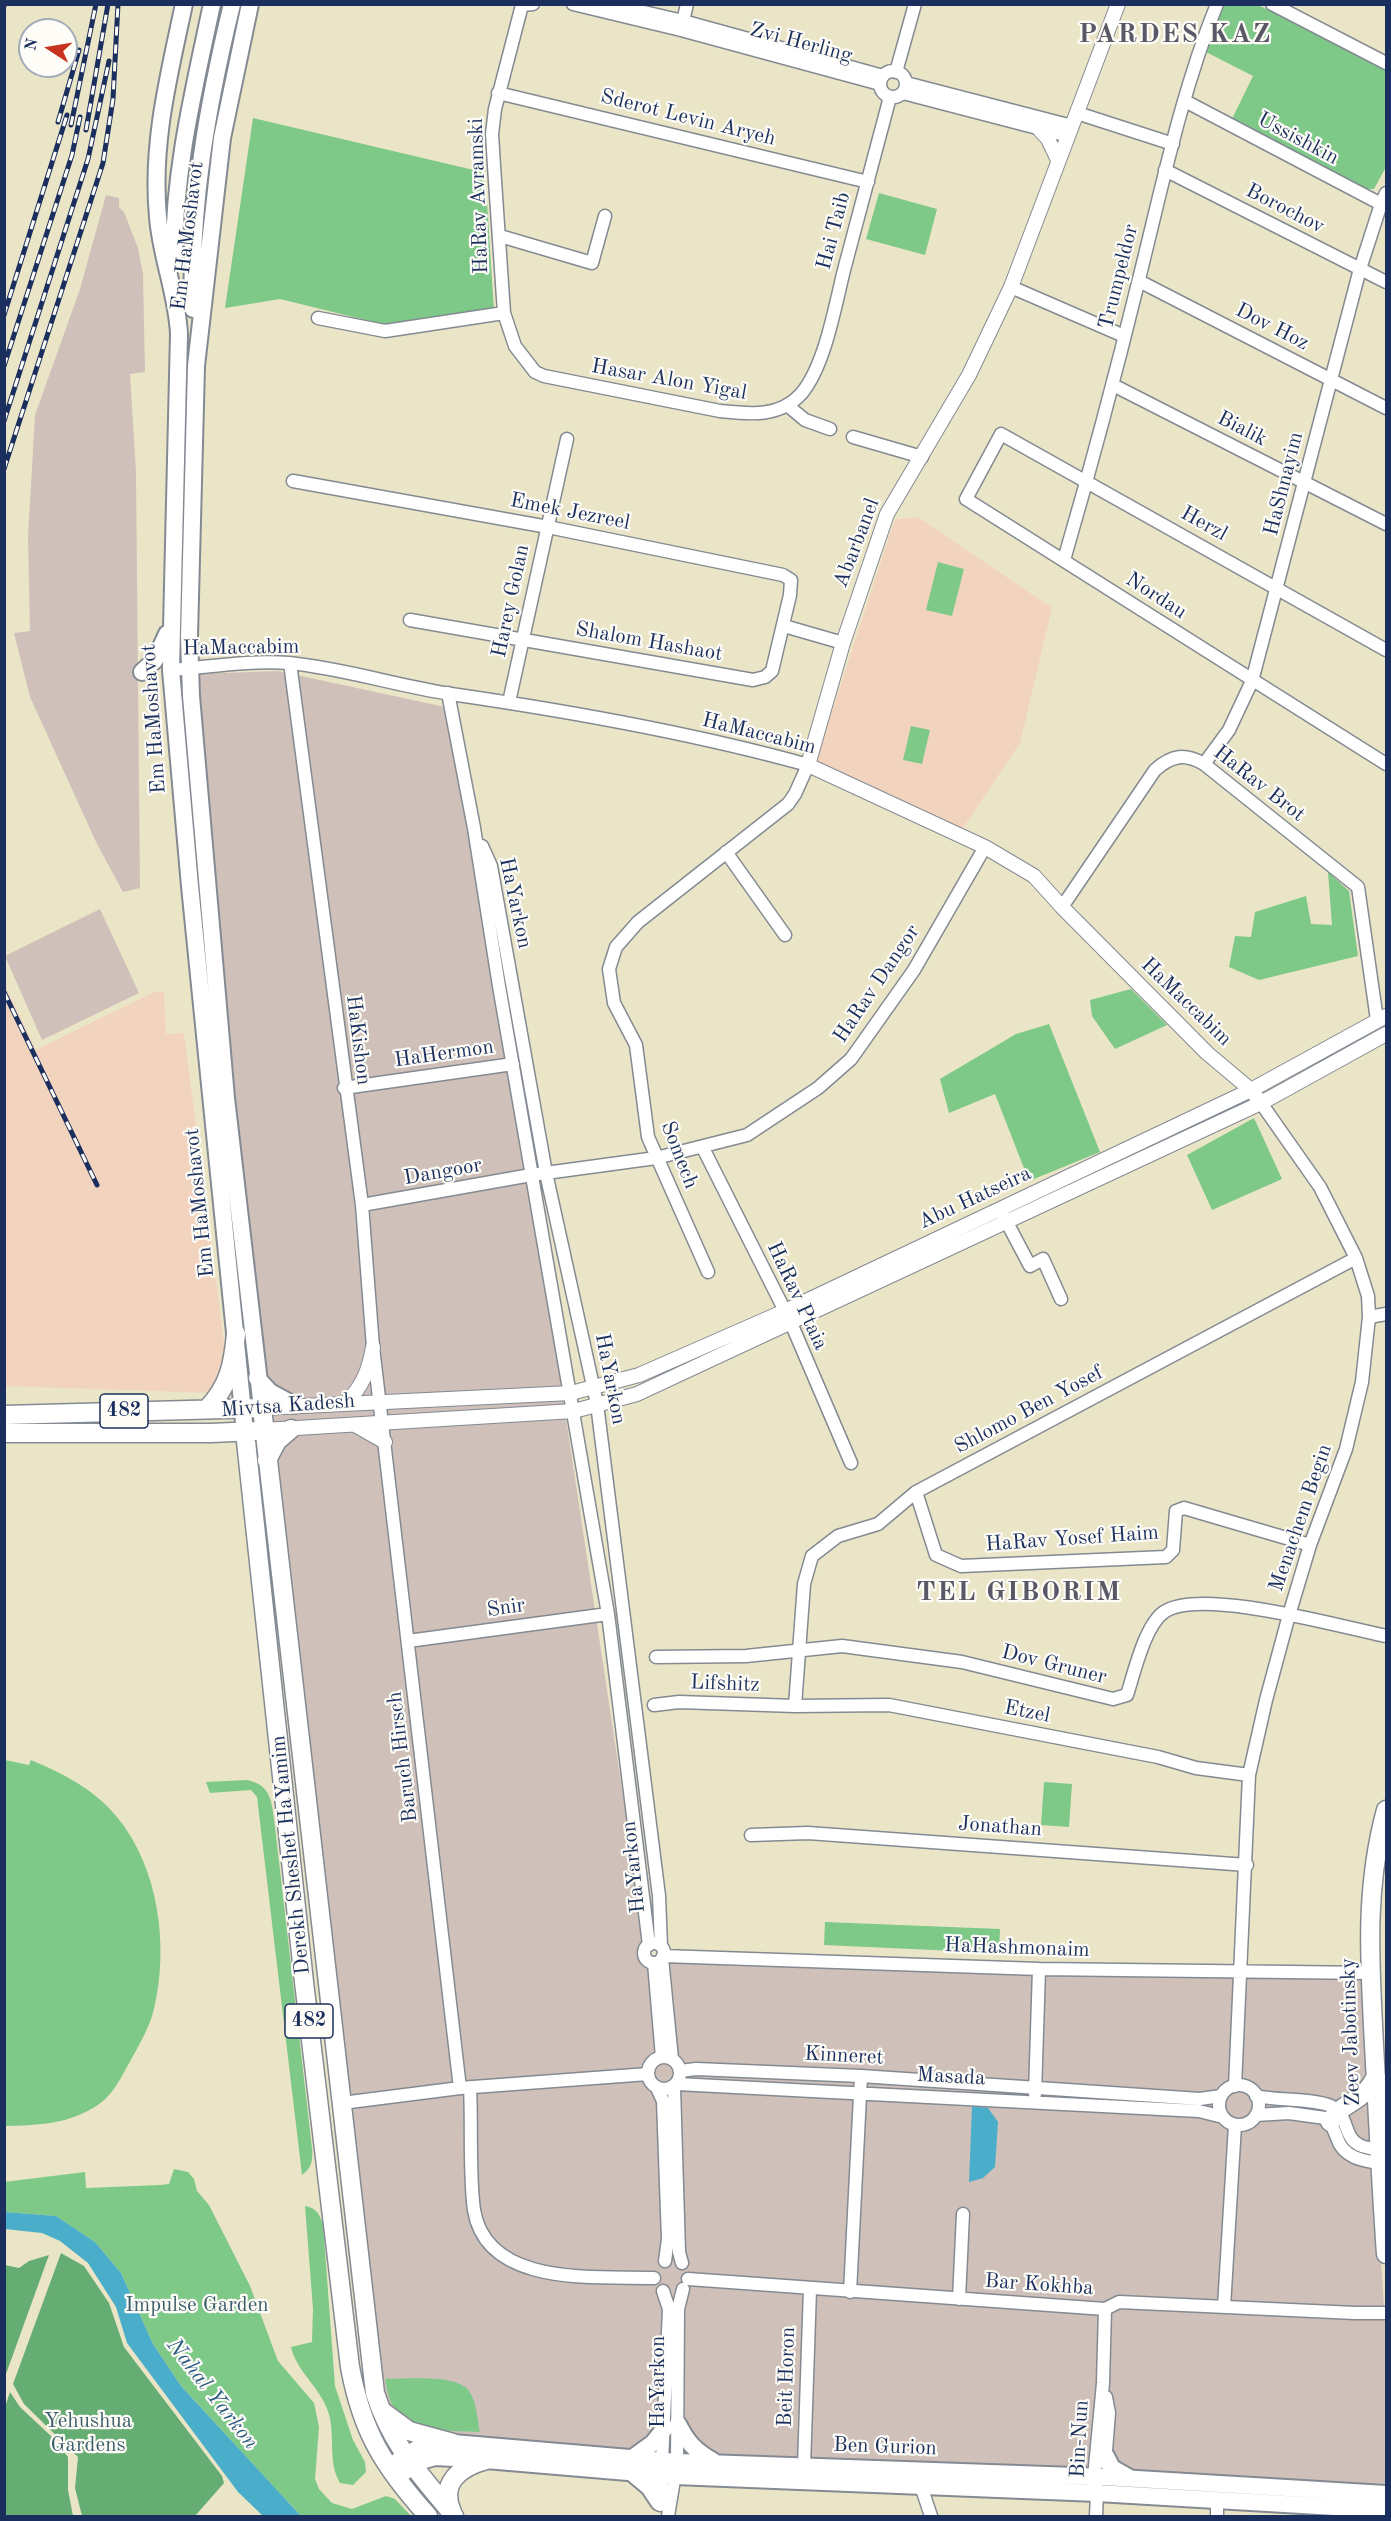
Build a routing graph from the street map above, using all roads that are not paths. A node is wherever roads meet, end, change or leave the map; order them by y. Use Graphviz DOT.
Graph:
graph roads {
  1 [pos="184,4"];
  2 [pos="213,4"];
  3 [pos="232,4"];
  4 [pos="250,4"];
  5 [pos="522,4"];
  6 [pos="533,4"];
  7 [pos="573,4"];
  8 [pos="609,4"];
  9 [pos="687,4"];
  10 [pos="915,4"];
  11 [pos="1118,4"];
  12 [pos="1217,4"];
  13 [pos="1272,4"];
  14 [pos="682,26"];
  15 [pos="1386,63"];
  16 [pos="896,72"];
  17 [pos="881,80"];
  18 [pos="904,88"];
  19 [pos="498,93"];
  20 [pos="890,97"];
  21 [pos="1185,101"];
  22 [pos="1072,125"];
  23 [pos="1039,129"];
  24 [pos="1173,144"];
  25 [pos="1058,160"];
  26 [pos="1165,170"];
  27 [pos="868,182"];
  28 [pos="1384,199"];
  29 [pos="605,216"];
  30 [pos="500,236"];
  31 [pos="1360,269"];
  32 [pos="1139,281"];
  33 [pos="1386,282"];
  34 [pos="1011,287"];
  35 [pos="175,292"];
  36 [pos="504,313"];
  37 [pos="318,318"];
  38 [pos="1124,336"];
  39 [pos="196,366"];
  40 [pos="544,376"];
  41 [pos="1332,379"];
  42 [pos="1113,385"];
  43 [pos="787,405"];
  44 [pos="1386,408"];
  45 [pos="830,429"];
  46 [pos="1001,434"];
  47 [pos="854,437"];
  48 [pos="567,439"];
  49 [pos="922,458"];
  50 [pos="293,481"];
  51 [pos="1087,482"];
  52 [pos="1304,482"];
  53 [pos="1386,524"];
  54 [pos="548,527"];
  55 [pos="1064,560"];
  56 [pos="1278,587"];
  57 [pos="410,620"];
  58 [pos="171,622"];
  59 [pos="784,626"];
  60 [pos="523,639"];
  61 [pos="843,643"];
  62 [pos="1386,650"];
  63 [pos="290,663"];
  64 [pos="189,668"];
  65 [pos="171,670"];
  66 [pos="142,672"];
  67 [pos="1252,681"];
  68 [pos="448,693"];
  69 [pos="509,702"];
  70 [pos="1204,764"];
  71 [pos="1386,764"];
  72 [pos="808,765"];
  73 [pos="474,828"];
  74 [pos="985,847"];
  75 [pos="726,852"];
  76 [pos="1062,907"];
  77 [pos="784,935"];
  78 [pos="1382,1018"];
  79 [pos="1386,1034"];
  80 [pos="636,1044"];
  81 [pos="513,1064"];
  82 [pos="344,1088"];
  83 [pos="1251,1090"];
  84 [pos="1260,1103"];
  85 [pos="703,1148"];
  86 [pos="656,1158"];
  87 [pos="546,1173"];
  88 [pos="531,1175"];
  89 [pos="362,1205"];
  90 [pos="1000,1209"];
  91 [pos="1007,1222"];
  92 [pos="1356,1258"];
  93 [pos="708,1272"];
  94 [pos="1061,1299"];
  95 [pos="1386,1314"];
  96 [pos="788,1317"];
  97 [pos="1370,1317"];
  98 [pos="236,1334"];
  99 [pos="373,1347"];
  100 [pos="256,1377"];
  101 [pos="592,1387"];
  102 [pos="571,1393"];
  103 [pos="380,1402"];
  104 [pos="345,1404"];
  105 [pos="597,1404"];
  106 [pos="294,1405"];
  107 [pos="252,1408"];
  108 [pos="207,1409"];
  109 [pos="574,1410"];
  110 [pos="4,1415"];
  111 [pos="383,1422"];
  112 [pos="353,1424"];
  113 [pos="291,1429"];
  114 [pos="264,1430"];
  115 [pos="245,1432"];
  116 [pos="4,1433"];
  117 [pos="211,1433"];
  118 [pos="385,1442"];
  119 [pos="267,1460"];
  120 [pos="851,1463"];
  121 [pos="249,1467"];
  122 [pos="916,1492"];
  123 [pos="1310,1545"];
  124 [pos="608,1614"];
  125 [pos="1289,1615"];
  126 [pos="1386,1636"];
  127 [pos="408,1641"];
  128 [pos="800,1650"];
  129 [pos="656,1657"];
  130 [pos="654,1705"];
  131 [pos="795,1706"];
  132 [pos="1250,1775"];
  133 [pos="1386,1810"];
  134 [pos="751,1834"];
  135 [pos="1247,1865"];
  136 [pos="658,1954"];
  137 [pos="1039,1969"];
  138 [pos="1241,1971"];
  139 [pos="1371,1973"];
  140 [pos="667,2058"];
  141 [pos="648,2074"];
  142 [pos="861,2076"];
  143 [pos="1376,2076"];
  144 [pos="677,2081"];
  145 [pos="1235,2086"];
  146 [pos="465,2087"];
  147 [pos="1036,2087"];
  148 [pos="657,2088"];
  149 [pos="860,2094"];
  150 [pos="1221,2096"];
  151 [pos="1256,2096"];
  152 [pos="342,2103"];
  153 [pos="1035,2103"];
  154 [pos="1256,2115"];
  155 [pos="1334,2116"];
  156 [pos="1223,2117"];
  157 [pos="1235,2125"];
  158 [pos="1383,2156"];
  159 [pos="963,2214"];
  160 [pos="1386,2254"];
  161 [pos="665,2260"];
  162 [pos="682,2263"];
  163 [pos="654,2278"];
  164 [pos="685,2284"];
  165 [pos="810,2289"];
  166 [pos="663,2291"];
  167 [pos="850,2292"];
  168 [pos="959,2299"];
  169 [pos="1224,2307"];
  170 [pos="1105,2309"];
  171 [pos="1386,2313"];
  172 [pos="1103,2384"];
  173 [pos="380,2410"];
  174 [pos="672,2426"];
  175 [pos="453,2443"];
  176 [pos="1106,2456"];
  177 [pos="486,2460"];
  178 [pos="716,2463"];
  179 [pos="631,2465"];
  180 [pos="804,2466"];
  181 [pos="400,2467"];
  182 [pos="669,2468"];
  183 [pos="917,2478"];
  184 [pos="1134,2480"];
  185 [pos="1098,2482"];
  186 [pos="1386,2494"];
  187 [pos="1217,2499"];
  188 [pos="1386,2510"];
  189 [pos="663,2512"];
  190 [pos="428,2517"];
  191 [pos="454,2517"];
  192 [pos="931,2517"];
  193 [pos="1096,2517"];
  194 [pos="1217,2517"];
  1 -- 35 [label="main road, Em HaMoshavot"];
  2 -- 35 [label="main road"];
  3 -- 39 [label="main road"];
  4 -- 39 [label="main road, Em HaMoshavot"];
  5 -- 6 [label="street"];
  5 -- 19 [label="street, HaRav Avramski"];
  7 -- 14 [label="street, Zvi Herling"];
  8 -- 14 [label="street, Zvi Herling"];
  9 -- 14 [label="street"];
  10 -- 16 [label="street"];
  11 -- 22 [label="street, Abarbanel"];
  12 -- 21 [label="street, Trumpeldor"];
  13 -- 15 [label="street"];
  14 -- 17 [label="street, Zvi Herling"];
  16 -- 17 [label="street"];
  16 -- 18 [label="street"];
  17 -- 20 [label="street"];
  18 -- 20 [label="street"];
  18 -- 22 [label="street"];
  18 -- 23 [label="street"];
  19 -- 27 [label="street, Sderot Levin Aryeh"];
  19 -- 30 [label="street, HaRav Avramski"];
  20 -- 27 [label="street, Hai Taib"];
  21 -- 24 [label="street, Trumpeldor"];
  21 -- 28 [label="street, Ussishkin"];
  22 -- 23 [label="street"];
  22 -- 24 [label="street"];
  22 -- 25 [label="street, Abarbanel"];
  23 -- 25 [label="street"];
  24 -- 26 [label="street, Trumpeldor"];
  25 -- 34 [label="street, Abarbanel"];
  26 -- 31 [label="street, Borochov"];
  26 -- 32 [label="street, Trumpeldor"];
  27 -- 43 [label="street, Hai Taib"];
  28 -- 31 [label="street, HaShnayim"];
  29 -- 30 [label="street"];
  30 -- 36 [label="street, HaRav Avramski"];
  31 -- 33 [label="street, Borochov"];
  31 -- 41 [label="street, HaShnayim"];
  32 -- 38 [label="street, Trumpeldor"];
  32 -- 41 [label="street, Dov Hoz"];
  34 -- 38 [label="street"];
  34 -- 49 [label="street, Abarbanel"];
  35 -- 58 [label="main road, Em HaMoshavot"];
  36 -- 37 [label="street"];
  36 -- 40 [label="street, HaRav Avramski"];
  38 -- 42 [label="street, Trumpeldor"];
  39 -- 64 [label="main road, Em HaMoshavot"];
  40 -- 43 [label="street, Hasar Alon Yigal"];
  41 -- 44 [label="street, Dov Hoz"];
  41 -- 52 [label="street, HaShnayim"];
  42 -- 51 [label="street, Trumpeldor"];
  42 -- 52 [label="street, Bialik"];
  43 -- 45 [label="street"];
  46 -- 51 [label="street, Herzl"];
  46 -- 55 [label="street, Nordau"];
  47 -- 49 [label="street"];
  48 -- 54 [label="street, Harey Golan"];
  49 -- 61 [label="street, Abarbanel"];
  50 -- 54 [label="street, Emek Jezreel"];
  51 -- 55 [label="street, Trumpeldor"];
  51 -- 56 [label="street, Herzl"];
  52 -- 53 [label="street, Bialik"];
  52 -- 56 [label="street, HaShnayim"];
  54 -- 59 [label="street, Emek Jezreel"];
  54 -- 60 [label="street, Harey Golan"];
  55 -- 67 [label="street, Nordau"];
  56 -- 62 [label="street, Herzl"];
  56 -- 67 [label="street, HaShnayim"];
  57 -- 60 [label="street, Shalom Hashaot"];
  58 -- 65 [label="main road, Em HaMoshavot"];
  58 -- 66 [label="main road"];
  59 -- 60 [label="street, Shalom Hashaot"];
  59 -- 61 [label="street"];
  60 -- 69 [label="street, Harey Golan"];
  61 -- 72 [label="street, Abarbanel"];
  63 -- 64 [label="street, HaMaccabim"];
  63 -- 68 [label="street, HaMaccabim"];
  63 -- 82 [label="street, HaKishon"];
  64 -- 65 [label="street, HaMaccabim"];
  64 -- 100 [label="main road, Em HaMoshavot"];
  65 -- 98 [label="main road, Em HaMoshavot"];
  67 -- 70 [label="street, HaShnayim"];
  67 -- 71 [label="street, Nordau"];
  68 -- 69 [label="street, HaMaccabim"];
  68 -- 73 [label="street, HaYarkon"];
  69 -- 72 [label="street, HaMaccabim"];
  70 -- 76 [label="street, HaRav Brot"];
  70 -- 78 [label="street, HaRav Brot"];
  72 -- 74 [label="street, HaMaccabim"];
  72 -- 75 [label="street, Abarbanel"];
  73 -- 81 [label="street, HaYarkon"];
  73 -- 87 [label="street, HaYarkon"];
  74 -- 76 [label="street, HaMaccabim"];
  74 -- 85 [label="street, HaRav Dangor"];
  75 -- 77 [label="street"];
  75 -- 80 [label="street, Abarbanel"];
  76 -- 83 [label="street, HaMaccabim"];
  78 -- 83 [label="street, Abu Hatseira"];
  79 -- 84 [label="street, Abu Hatseira"];
  80 -- 86 [label="street, Somech"];
  81 -- 82 [label="street, HaHermon"];
  81 -- 88 [label="street, HaYarkon"];
  82 -- 89 [label="street, HaKishon"];
  83 -- 84 [label="street, HaMaccabim"];
  83 -- 90 [label="street, Abu Hatseira"];
  84 -- 91 [label="street, Abu Hatseira"];
  84 -- 92 [label="street, Menachem Begin"];
  85 -- 86 [label="street, HaRav Dangor"];
  85 -- 96 [label="street, HaRav Ptaia"];
  86 -- 87 [label="street, HaRav Dangor"];
  86 -- 93 [label="street, Somech"];
  87 -- 88 [label="street, HaRav Dangor"];
  87 -- 101 [label="street, HaYarkon"];
  88 -- 89 [label="street, Dangoor"];
  88 -- 102 [label="street, HaYarkon"];
  89 -- 99 [label="street, HaKishon"];
  90 -- 91 [label="street"];
  90 -- 96 [label="street, Abu Hatseira"];
  91 -- 94 [label="street"];
  91 -- 96 [label="street, Abu Hatseira"];
  92 -- 97 [label="street, Menachem Begin"];
  92 -- 122 [label="street, Shlomo Ben Yosef"];
  95 -- 97 [label="street"];
  96 -- 101 [label="street, Abu Hatseira"];
  96 -- 105 [label="street, Abu Hatseira"];
  96 -- 120 [label="street, HaRav Ptaia"];
  97 -- 123 [label="street, Menachem Begin"];
  98 -- 107 [label="main road, Em HaMoshavot"];
  98 -- 108 [label="main road"];
  99 -- 103 [label="street, HaKishon"];
  99 -- 104 [label="street"];
  100 -- 106 [label="main road"];
  100 -- 107 [label="main road, Em HaMoshavot"];
  101 -- 102 [label="street, Abu Hatseira"];
  101 -- 105 [label="street, HaYarkon"];
  102 -- 103 [label="street, Mivtsa Kadesh"];
  102 -- 109 [label="street, HaYarkon"];
  103 -- 104 [label="street, Mivtsa Kadesh"];
  103 -- 111 [label="street, HaKishon"];
  104 -- 106 [label="street, Mivtsa Kadesh"];
  105 -- 109 [label="street, Abu Hatseira"];
  105 -- 136 [label="street, HaYarkon"];
  106 -- 107 [label="street, Mivtsa Kadesh"];
  107 -- 108 [label="main road, Mivtsa Kadesh / 482"];
  107 -- 114 [label="main road, Derekh Sheshet HaYamim / 482"];
  107 -- 115 [label="main road, Em HaMoshavot"];
  108 -- 110 [label="main road, Mivtsa Kadesh / 482"];
  109 -- 111 [label="street, Mivtsa Kadesh"];
  109 -- 124 [label="street, HaYarkon"];
  111 -- 112 [label="street, Mivtsa Kadesh"];
  111 -- 118 [label="street, Baruch Hirsch"];
  112 -- 113 [label="street, Mivtsa Kadesh"];
  112 -- 118 [label="street"];
  113 -- 114 [label="street, Mivtsa Kadesh"];
  113 -- 119 [label="main road"];
  114 -- 115 [label="main road, Mivtsa Kadesh / 482"];
  114 -- 119 [label="main road, Derekh Sheshet HaYamim / 482"];
  115 -- 117 [label="main road, Mivtsa Kadesh / 482"];
  115 -- 121 [label="main road, Derekh Sheshet HaYamim / 482"];
  116 -- 117 [label="main road, Mivtsa Kadesh / 482"];
  117 -- 121 [label="main road"];
  118 -- 127 [label="street, Baruch Hirsch"];
  119 -- 152 [label="main road, Derekh Sheshet HaYamim / 482"];
  121 -- 181 [label="main road, Derekh Sheshet HaYamim / 482"];
  122 -- 123 [label="street, HaRav Yosef Haim"];
  122 -- 128 [label="street, Shlomo Ben Yosef"];
  123 -- 125 [label="street, Menachem Begin"];
  124 -- 127 [label="street, Snir"];
  124 -- 136 [label="street, HaYarkon"];
  125 -- 126 [label="street, Dov Gruner"];
  125 -- 128 [label="street, Dov Gruner"];
  125 -- 132 [label="street, Menachem Begin"];
  127 -- 146 [label="street, Baruch Hirsch"];
  128 -- 129 [label="street, Dov Gruner"];
  128 -- 131 [label="street, Shlomo Ben Yosef"];
  130 -- 131 [label="street, Lifshitz"];
  131 -- 132 [label="street, Etzel"];
  132 -- 135 [label="street, Menachem Begin"];
  133 -- 139 [label="main road, Zeev Jabotinsky"];
  134 -- 135 [label="street, Jonathan"];
  135 -- 138 [label="street, Menachem Begin"];
  136 -- 137 [label="street, HaHashmonaim"];
  136 -- 140 [label="street, HaYarkon"];
  137 -- 138 [label="street, HaHashmonaim"];
  137 -- 147 [label="street"];
  138 -- 139 [label="street, HaHashmonaim"];
  138 -- 145 [label="street, Menachem Begin"];
  139 -- 143 [label="main road, Zeev Jabotinsky"];
  140 -- 141 [label="street"];
  140 -- 144 [label="street"];
  141 -- 146 [label="street"];
  141 -- 148 [label="street"];
  142 -- 144 [label="street, Kinneret"];
  142 -- 147 [label="street, Kinneret"];
  142 -- 149 [label="street"];
  143 -- 155 [label="main road"];
  143 -- 158 [label="main road, Zeev Jabotinsky"];
  144 -- 148 [label="street"];
  144 -- 149 [label="street, Masada"];
  144 -- 162 [label="street"];
  145 -- 150 [label="street"];
  145 -- 151 [label="street"];
  146 -- 152 [label="street"];
  146 -- 163 [label="street, Baruch Hirsch"];
  147 -- 150 [label="street, Kinneret"];
  147 -- 153 [label="street"];
  148 -- 161 [label="street"];
  149 -- 153 [label="street, Masada"];
  149 -- 167 [label="street"];
  150 -- 156 [label="street"];
  151 -- 154 [label="street"];
  151 -- 155 [label="street"];
  152 -- 173 [label="main road, Derekh Sheshet HaYamim / 482"];
  153 -- 156 [label="street, Masada"];
  154 -- 155 [label="street"];
  154 -- 157 [label="street"];
  155 -- 158 [label="street"];
  156 -- 157 [label="street"];
  157 -- 169 [label="street"];
  158 -- 160 [label="main road, Zeev Jabotinsky"];
  159 -- 168 [label="street"];
  161 -- 162 [label="street"];
  161 -- 163 [label="street"];
  162 -- 164 [label="street"];
  163 -- 166 [label="street"];
  164 -- 165 [label="street, Bar Kokhba"];
  164 -- 166 [label="street"];
  164 -- 174 [label="street, HaYarkon"];
  165 -- 167 [label="street, Bar Kokhba"];
  165 -- 180 [label="street, Beit Horon"];
  166 -- 174 [label="street, HaYarkon"];
  167 -- 168 [label="street, Bar Kokhba"];
  168 -- 170 [label="street, Bar Kokhba"];
  169 -- 170 [label="street, Bar Kokhba"];
  169 -- 171 [label="street, Bar Kokhba"];
  170 -- 172 [label="street, Bin-Nun"];
  172 -- 176 [label="street, Bin-Nun"];
  172 -- 185 [label="street, Bin-Nun"];
  173 -- 175 [label="main road"];
  173 -- 181 [label="main road, Derekh Sheshet HaYamim / 482"];
  174 -- 178 [label="main road"];
  174 -- 179 [label="main road"];
  174 -- 182 [label="street, HaYarkon"];
  175 -- 179 [label="main road, Ben Gurion"];
  175 -- 181 [label="main road, Ben Gurion"];
  176 -- 184 [label="main road"];
  176 -- 185 [label="street, Bin-Nun"];
  177 -- 179 [label="main road, Ben Gurion"];
  177 -- 181 [label="main road, Ben Gurion"];
  177 -- 191 [label="main road"];
  178 -- 180 [label="main road, Ben Gurion"];
  178 -- 182 [label="main road, Ben Gurion"];
  179 -- 182 [label="main road, Ben Gurion"];
  179 -- 189 [label="main road"];
  180 -- 183 [label="main road, Ben Gurion"];
  181 -- 190 [label="main road, 482"];
  181 -- 191 [label="main road, 482"];
  182 -- 183 [label="main road, Ben Gurion"];
  182 -- 189 [label="street, HaYarkon"];
  183 -- 185 [label="main road, Ben Gurion"];
  183 -- 192 [label="street"];
  184 -- 185 [label="main road, Ben Gurion"];
  184 -- 186 [label="main road, Ben Gurion"];
  185 -- 187 [label="main road, Ben Gurion"];
  185 -- 193 [label="street"];
  187 -- 188 [label="main road, Ben Gurion"];
  187 -- 194 [label="street"];
}
